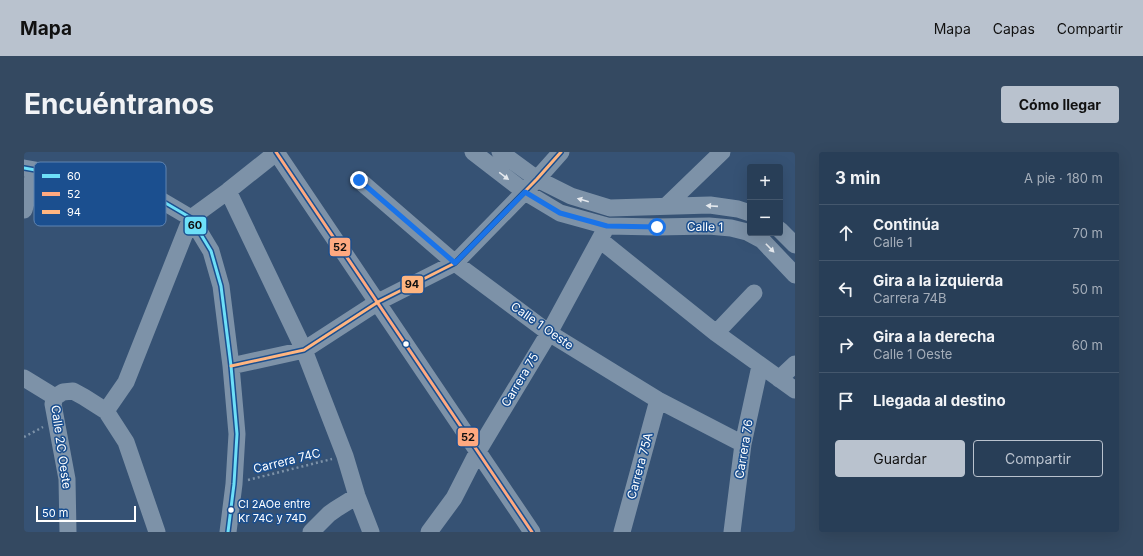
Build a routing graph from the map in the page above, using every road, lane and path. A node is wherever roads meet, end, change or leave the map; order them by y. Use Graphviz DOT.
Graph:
graph roads {
  1 [pos="276,152"];
  2 [pos="473,152"];
  3 [pos="500,152"];
  4 [pos="561,152"];
  5 [pos="722,152"];
  6 [pos="30,169"];
  7 [pos="537,179"];
  8 [pos="359,180"];
  9 [pos="228,191"];
  10 [pos="525,192"];
  11 [pos="166,203"];
  12 [pos="666,206"];
  13 [pos="24,210"];
  14 [pos="747,212"];
  15 [pos="191,218"];
  16 [pos="604,233"];
  17 [pos="783,233"];
  18 [pos="795,245"];
  19 [pos="455,263"];
  20 [pos="795,276"];
  21 [pos="754,293"];
  22 [pos="378,302"];
  23 [pos="549,333"];
  24 [pos="716,333"];
  25 [pos="304,350"];
  26 [pos="795,364"];
  27 [pos="231,366"];
  28 [pos="760,366"];
  29 [pos="24,378"];
  30 [pos="779,380"];
  31 [pos="795,390"];
  32 [pos="55,397"];
  33 [pos="658,400"];
  34 [pos="106,411"];
  35 [pos="56,420"];
  36 [pos="24,436"];
  37 [pos="744,444"];
  38 [pos="478,451"];
  39 [pos="345,456"];
  40 [pos="234,484"];
  41 [pos="357,496"];
  42 [pos="68,532"];
  43 [pos="157,532"];
  44 [pos="228,532"];
  45 [pos="311,532"];
  46 [pos="371,532"];
  47 [pos="429,532"];
  48 [pos="532,532"];
  49 [pos="622,532"];
  50 [pos="732,532"];
  1 -- 9 [label="street"];
  1 -- 22 [label="street"];
  2 -- 10 [label="street, Calle 1, one-way"];
  3 -- 7 [label="street, Calle 1"];
  4 -- 7 [label="street"];
  5 -- 12 [label="street"];
  6 -- 13 [label="street"];
  7 -- 10 [label="street"];
  12 -- 7 [label="street, Calle 1, one-way"];
  8 -- 19 [label="street, Calle 1 Oeste"];
  9 -- 15 [label="street"];
  9 -- 25 [label="street"];
  10 -- 16 [label="street, Calle 1"];
  10 -- 19 [label="street"];
  11 -- 15 [label="street"];
  14 -- 12 [label="street, Calle 1, one-way"];
  15 -- 27 [label="street"];
  15 -- 34 [label="street"];
  16 -- 20 [label="street, Calle 1, one-way"];
  16 -- 23 [label="street, Carrera 75"];
  16 -- 24 [label="street, Calle 1"];
  17 -- 18 [label="street"];
  19 -- 22 [label="street"];
  19 -- 23 [label="street, Calle 1 Oeste"];
  21 -- 24 [label="street"];
  22 -- 25 [label="street"];
  22 -- 38 [label="street"];
  23 -- 33 [label="street, Calle 1 Oeste"];
  23 -- 38 [label="street, Carrera 75"];
  24 -- 28 [label="street, Calle 1"];
  25 -- 27 [label="street"];
  25 -- 39 [label="street"];
  26 -- 30 [label="street"];
  27 -- 40 [label="street"];
  28 -- 30 [label="street, Calle 1"];
  28 -- 37 [label="street, Carrera 76"];
  29 -- 32 [label="street"];
  30 -- 31 [label="street, Calle 1"];
  32 -- 34 [label="street, Calle 2C Oeste"];
  32 -- 35 [label="street, Calle 2C Oeste"];
  33 -- 37 [label="street, Calle 1 Oeste"];
  33 -- 49 [label="street, Carrera 75A"];
  34 -- 43 [label="street"];
  35 -- 36 [label="path"];
  35 -- 42 [label="street, Calle 2C Oeste"];
  37 -- 50 [label="street, Carrera 76"];
  38 -- 47 [label="street, Carrera 75"];
  38 -- 48 [label="street"];
  39 -- 40 [label="path, Carrera 74C"];
  39 -- 41 [label="street"];
  40 -- 44 [label="street"];
  41 -- 45 [label="street"];
  41 -- 46 [label="street"];
}
